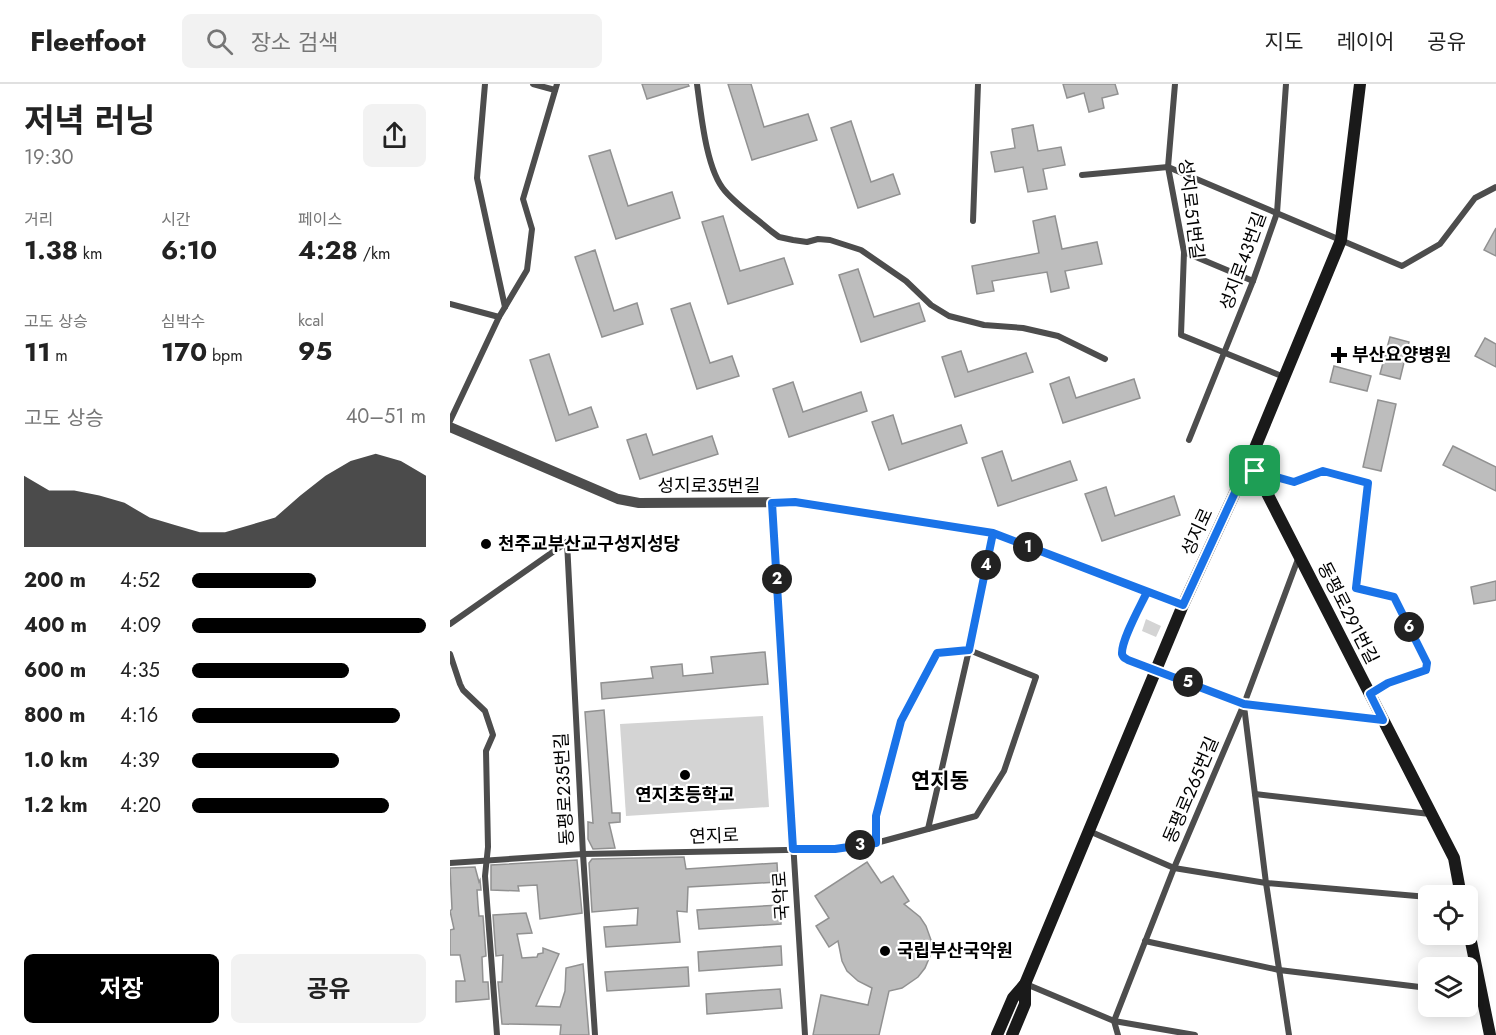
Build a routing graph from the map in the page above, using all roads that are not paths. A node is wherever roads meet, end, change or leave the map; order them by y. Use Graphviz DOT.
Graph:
graph roads {
  1 [pos="486,84"];
  2 [pos="533,84"];
  3 [pos="697,84"];
  4 [pos="978,84"];
  5 [pos="1175,84"];
  6 [pos="1286,84"];
  7 [pos="1360,84"];
  8 [pos="556,87"];
  9 [pos="1168,167"];
  10 [pos="1082,175"];
  11 [pos="1496,187"];
  12 [pos="1277,213"];
  13 [pos="973,221"];
  14 [pos="1341,240"];
  15 [pos="1184,252"];
  16 [pos="1253,281"];
  17 [pos="450,303"];
  18 [pos="505,307"];
  19 [pos="499,317"];
  20 [pos="1224,352"];
  21 [pos="1105,358"];
  22 [pos="1284,377"];
  23 [pos="450,420"];
  24 [pos="450,427"];
  25 [pos="1189,440"];
  26 [pos="1252,466"];
  27 [pos="772,503"];
  28 [pos="993,533"];
  29 [pos="1299,557"];
  30 [pos="1147,592"];
  31 [pos="1183,605"];
  32 [pos="450,624"];
  33 [pos="969,650"];
  34 [pos="450,654"];
  35 [pos="1156,670"];
  36 [pos="1370,694"];
  37 [pos="1244,704"];
  38 [pos="1383,720"];
  39 [pos="1255,794"];
  40 [pos="1431,814"];
  41 [pos="928,829"];
  42 [pos="1088,831"];
  43 [pos="876,843"];
  44 [pos="793,849"];
  45 [pos="583,854"];
  46 [pos="486,860"];
  47 [pos="450,863"];
  48 [pos="1174,868"];
  49 [pos="1266,883"];
  50 [pos="1459,885"];
  51 [pos="1418,896"];
  52 [pos="1145,941"];
  53 [pos="1472,945"];
  54 [pos="1279,970"];
  55 [pos="1025,984"];
  56 [pos="1418,987"];
  57 [pos="1478,995"];
  58 [pos="1482,996"];
  59 [pos="1114,1021"];
  60 [pos="497,1035"];
  61 [pos="595,1035"];
  62 [pos="805,1035"];
  63 [pos="997,1035"];
  64 [pos="1012,1035"];
  65 [pos="1119,1035"];
  66 [pos="1195,1035"];
  67 [pos="1289,1035"];
  68 [pos="1490,1035"];
  1 -- 18 [label="street"];
  2 -- 8 [label="street"];
  3 -- 21 [label="street"];
  4 -- 13 [label="street"];
  5 -- 9 [label="street, 성지로51번길"];
  6 -- 12 [label="street, 성지로43번길"];
  7 -- 14 [label="main road, 성지로"];
  8 -- 18 [label="street"];
  9 -- 10 [label="street"];
  9 -- 12 [label="street"];
  9 -- 15 [label="street, 성지로51번길"];
  11 -- 14 [label="street"];
  12 -- 14 [label="street"];
  12 -- 16 [label="street, 성지로43번길"];
  14 -- 22 [label="main road, 성지로"];
  15 -- 16 [label="street"];
  15 -- 20 [label="street, 성지로51번길"];
  16 -- 20 [label="street, 성지로43번길"];
  17 -- 19 [label="street"];
  18 -- 19 [label="street"];
  19 -- 23 [label="street"];
  20 -- 22 [label="street, 성지로51번길"];
  20 -- 25 [label="street, 성지로43번길"];
  22 -- 26 [label="main road, 성지로"];
  24 -- 27 [label="street, 성지로35번길"];
  26 -- 29 [label="main road, 동평로291번길"];
  26 -- 31 [label="main road, 성지로"];
  26 -- 36 [label="street"];
  27 -- 28 [label="street, 성지로35번길"];
  27 -- 44 [label="street, 국악로"];
  28 -- 30 [label="street, 성지로35번길"];
  28 -- 33 [label="street"];
  29 -- 36 [label="main road, 동평로291번길"];
  29 -- 37 [label="street, 동평로265번길"];
  30 -- 31 [label="street, 성지로35번길"];
  30 -- 35 [label="street"];
  31 -- 35 [label="main road, 성지로"];
  32 -- 45 [label="street, 동평로235번길"];
  33 -- 41 [label="street"];
  33 -- 41 [label="street, 연지로"];
  33 -- 43 [label="street"];
  34 -- 46 [label="street"];
  35 -- 37 [label="street"];
  35 -- 42 [label="main road, 성지로"];
  36 -- 38 [label="main road, 동평로291번길"];
  37 -- 38 [label="street"];
  37 -- 39 [label="street"];
  37 -- 48 [label="street, 동평로265번길"];
  38 -- 40 [label="main road, 동평로291번길"];
  39 -- 40 [label="street"];
  39 -- 49 [label="street"];
  40 -- 50 [label="main road, 동평로291번길"];
  41 -- 43 [label="street, 연지로"];
  42 -- 48 [label="street"];
  42 -- 55 [label="main road, 성지로"];
  43 -- 44 [label="street, 연지로"];
  44 -- 45 [label="street, 연지로"];
  44 -- 62 [label="street, 국악로"];
  45 -- 46 [label="street, 연지로"];
  45 -- 61 [label="street, 동평로235번길"];
  46 -- 47 [label="street, 연지로"];
  46 -- 60 [label="street"];
  48 -- 49 [label="street"];
  48 -- 52 [label="street, 동평로265번길"];
  49 -- 51 [label="street"];
  49 -- 54 [label="street"];
  52 -- 54 [label="street"];
  52 -- 59 [label="street, 동평로265번길"];
  53 -- 58 [label="main road"];
  54 -- 56 [label="street"];
  54 -- 67 [label="street"];
  55 -- 59 [label="street"];
  55 -- 63 [label="main road, 성지로"];
  55 -- 64 [label="main road, 성지로"];
  57 -- 58 [label="street"];
  58 -- 68 [label="main road"];
  59 -- 65 [label="street"];
  59 -- 66 [label="street"];
}
